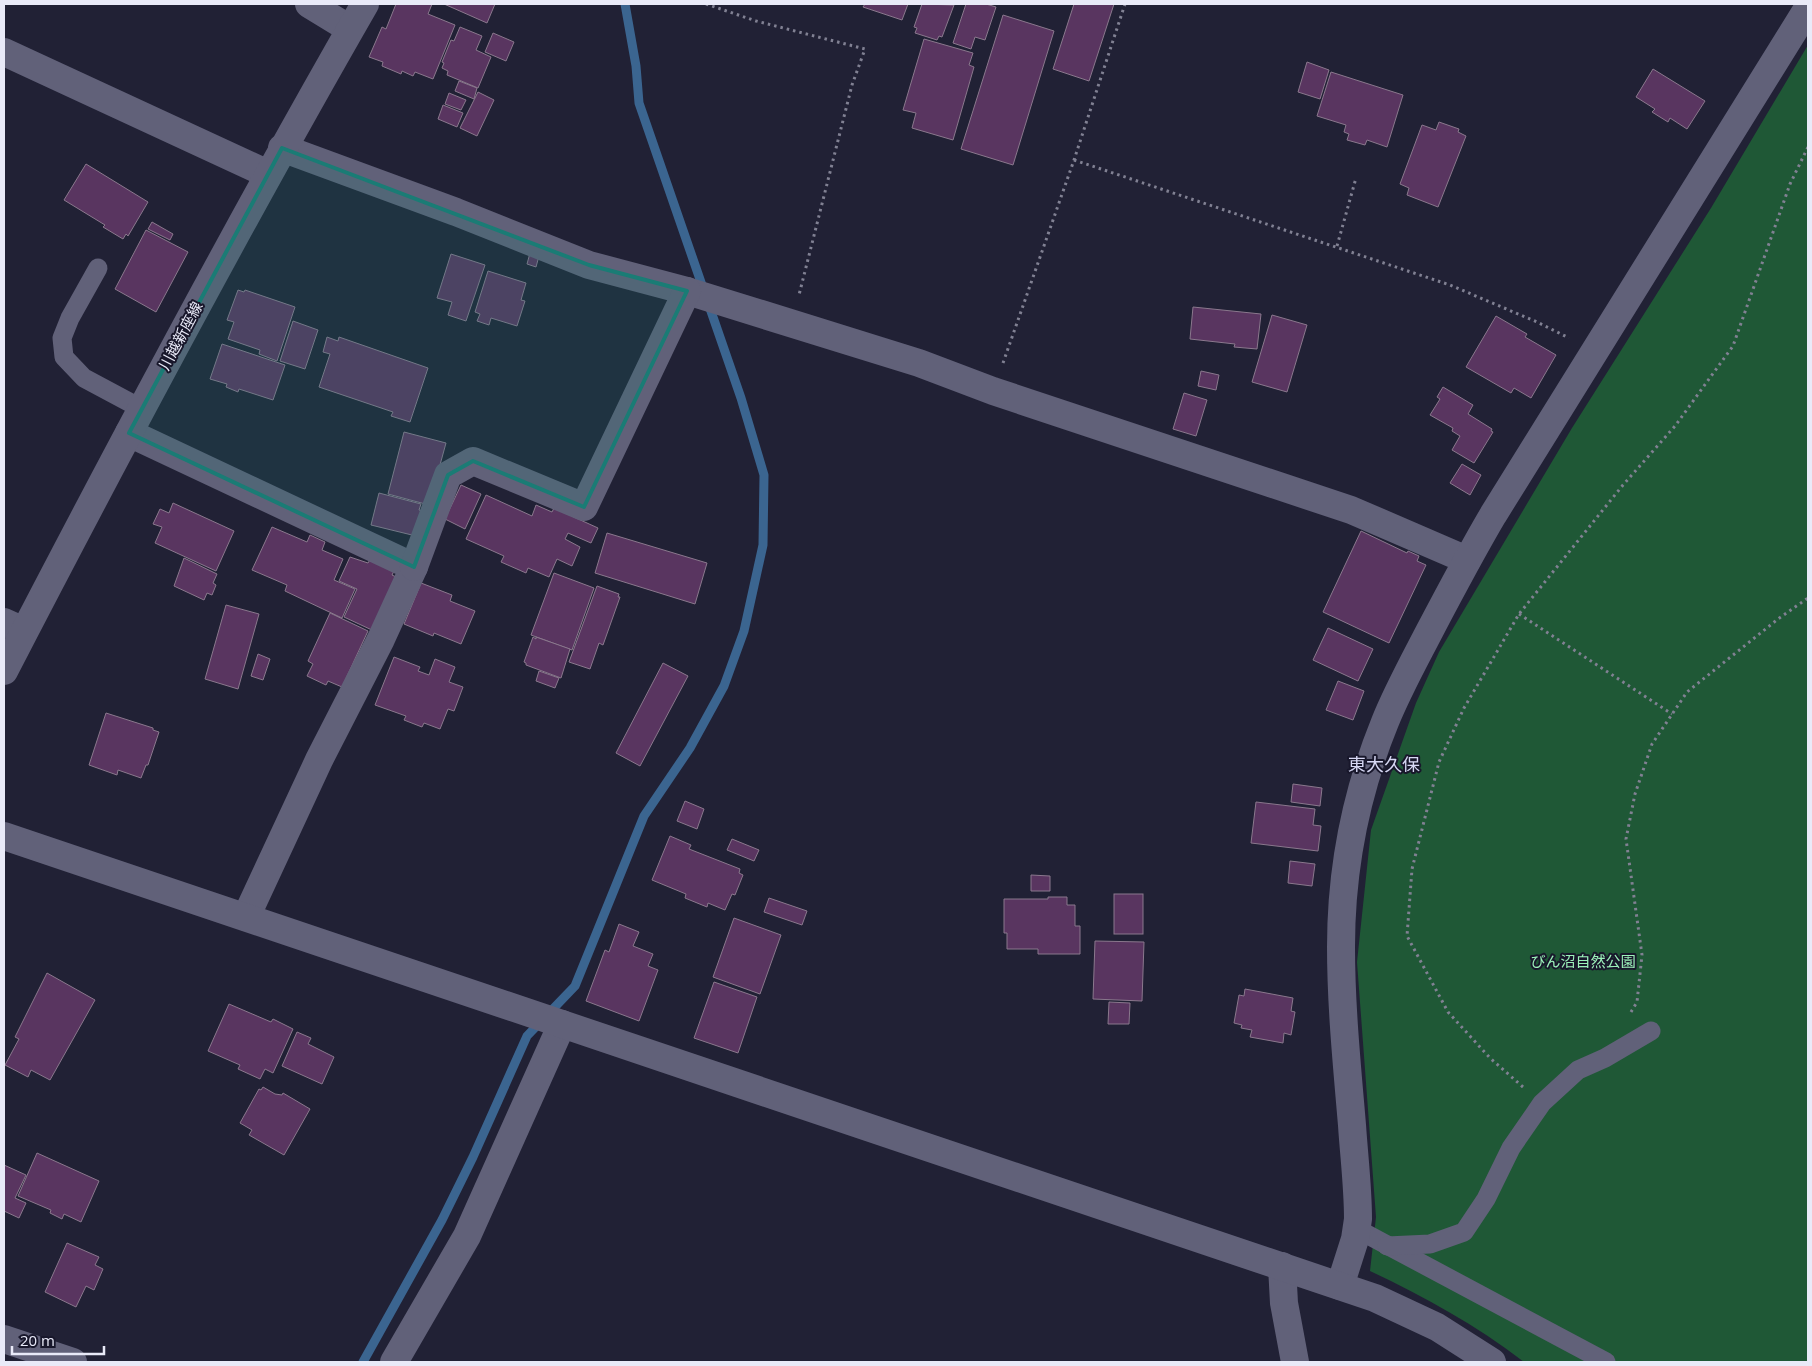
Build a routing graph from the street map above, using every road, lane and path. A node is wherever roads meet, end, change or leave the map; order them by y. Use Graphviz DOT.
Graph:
graph roads {
  1 [pos="309,4"];
  2 [pos="365,4"];
  3 [pos="706,4"];
  4 [pos="1125,4"];
  5 [pos="1808,8"];
  6 [pos="350,29"];
  7 [pos="4,52"];
  8 [pos="1808,147"];
  9 [pos="282,148"];
  10 [pos="1074,160"];
  11 [pos="268,174"];
  12 [pos="1356,178"];
  13 [pos="1336,246"];
  14 [pos="98,268"];
  15 [pos="687,290"];
  16 [pos="792,322"];
  17 [pos="1595,352"];
  18 [pos="993,391"];
  19 [pos="142,409"];
  20 [pos="129,434"];
  21 [pos="1467,560"];
  22 [pos="414,568"];
  23 [pos="1808,598"];
  24 [pos="1519,614"];
  25 [pos="14,626"];
  26 [pos="4,671"];
  27 [pos="1672,714"];
  28 [pos="4,836"];
  29 [pos="246,917"];
  30 [pos="1628,1018"];
  31 [pos="562,1024"];
  32 [pos="1651,1031"];
  33 [pos="1542,1103"];
  34 [pos="1357,1229"];
  35 [pos="1388,1246"];
  36 [pos="1282,1266"];
  37 [pos="1340,1286"];
  38 [pos="4,1339"];
  39 [pos="73,1362"];
  40 [pos="394,1362"];
  41 [pos="1295,1362"];
  42 [pos="1492,1362"];
  43 [pos="1606,1362"];
  1 -- 6 [label="street"];
  2 -- 6 [label="street, 川越新座線"];
  3 -- 16 [label="path"];
  4 -- 10 [label="path"];
  5 -- 17 [label="street"];
  6 -- 9 [label="street, 川越新座線"];
  7 -- 11 [label="street"];
  8 -- 24 [label="path"];
  9 -- 11 [label="street, 川越新座線"];
  9 -- 15 [label="street"];
  10 -- 13 [label="path"];
  10 -- 18 [label="path"];
  11 -- 19 [label="street, 川越新座線"];
  12 -- 13 [label="path"];
  13 -- 17 [label="path"];
  14 -- 19 [label="lane"];
  15 -- 16 [label="street"];
  15 -- 22 [label="street"];
  16 -- 18 [label="street"];
  17 -- 21 [label="street"];
  18 -- 21 [label="street"];
  19 -- 20 [label="street, 川越新座線"];
  20 -- 22 [label="street"];
  20 -- 25 [label="street, 川越新座線"];
  21 -- 34 [label="street"];
  22 -- 29 [label="street"];
  23 -- 27 [label="path"];
  24 -- 27 [label="path"];
  24 -- 33 [label="path"];
  25 -- 26 [label="street, 川越新座線"];
  27 -- 30 [label="path"];
  28 -- 29 [label="street"];
  29 -- 31 [label="street"];
  31 -- 36 [label="street"];
  31 -- 40 [label="street"];
  32 -- 33 [label="lane"];
  33 -- 35 [label="lane"];
  34 -- 35 [label="lane"];
  34 -- 37 [label="street"];
  35 -- 43 [label="lane"];
  36 -- 37 [label="street"];
  36 -- 41 [label="street"];
  37 -- 42 [label="street"];
  38 -- 39 [label="street"];
}
